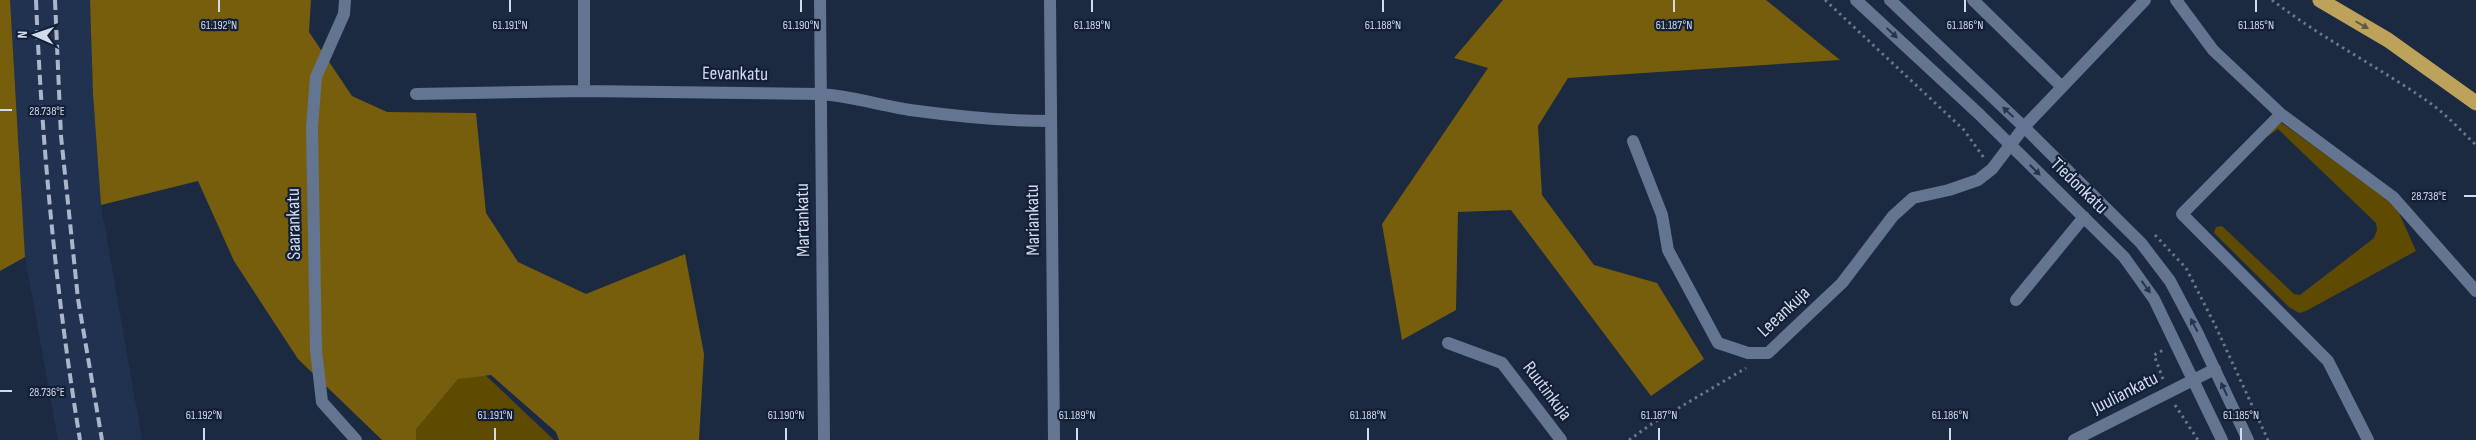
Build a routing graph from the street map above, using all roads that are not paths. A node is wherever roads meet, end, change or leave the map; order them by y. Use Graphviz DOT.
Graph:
graph roads {
  1 [pos="345,0"];
  2 [pos="584,0"];
  3 [pos="820,0"];
  4 [pos="1050,0"];
  5 [pos="1856,0"];
  6 [pos="1890,0"];
  7 [pos="1973,0"];
  8 [pos="2145,0"];
  9 [pos="2176,0"];
  10 [pos="2320,0"];
  11 [pos="2062,87"];
  12 [pos="584,91"];
  13 [pos="416,94"];
  14 [pos="820,94"];
  15 [pos="2476,103"];
  16 [pos="2281,114"];
  17 [pos="1051,121"];
  18 [pos="2024,127"];
  19 [pos="1633,141"];
  20 [pos="2010,145"];
  21 [pos="2084,217"];
  22 [pos="2476,291"];
  23 [pos="2016,300"];
  24 [pos="1448,343"];
  25 [pos="2215,369"];
  26 [pos="2193,380"];
  27 [pos="356,440"];
  28 [pos="824,440"];
  29 [pos="1054,440"];
  30 [pos="1561,440"];
  31 [pos="2074,440"];
  32 [pos="2222,440"];
  33 [pos="2248,440"];
  34 [pos="2368,440"];
  1 -- 27 [label="street, Saarankatu"];
  2 -- 12 [label="street"];
  3 -- 14 [label="street, Martankatu"];
  4 -- 17 [label="street, Mariankatu"];
  5 -- 20 [label="street, Tiedonkatu, one-way"];
  18 -- 6 [label="street, Tiedonkatu, one-way"];
  7 -- 11 [label="street"];
  8 -- 11 [label="street, Leeankuja"];
  9 -- 16 [label="street"];
  10 -- 15 [label="highway, one-way"];
  11 -- 18 [label="street, Leeankuja"];
  12 -- 13 [label="street, Eevankatu"];
  12 -- 14 [label="street, Eevankatu"];
  14 -- 17 [label="street, Eevankatu"];
  14 -- 28 [label="street, Martankatu"];
  16 -- 22 [label="street"];
  16 -- 34 [label="street"];
  17 -- 29 [label="street, Mariankatu"];
  18 -- 20 [label="street, Leeankuja"];
  25 -- 18 [label="street, Tiedonkatu, one-way"];
  19 -- 20 [label="street, Leeankuja"];
  20 -- 21 [label="street, Tiedonkatu, one-way"];
  21 -- 23 [label="street"];
  21 -- 26 [label="street, Tiedonkatu, one-way"];
  24 -- 30 [label="street, Ruutinkuja"];
  25 -- 26 [label="street, Juuliankatu"];
  33 -- 25 [label="street, Tiedonkatu, one-way"];
  26 -- 31 [label="street, Juuliankatu"];
  26 -- 32 [label="street, Tiedonkatu"];
}
